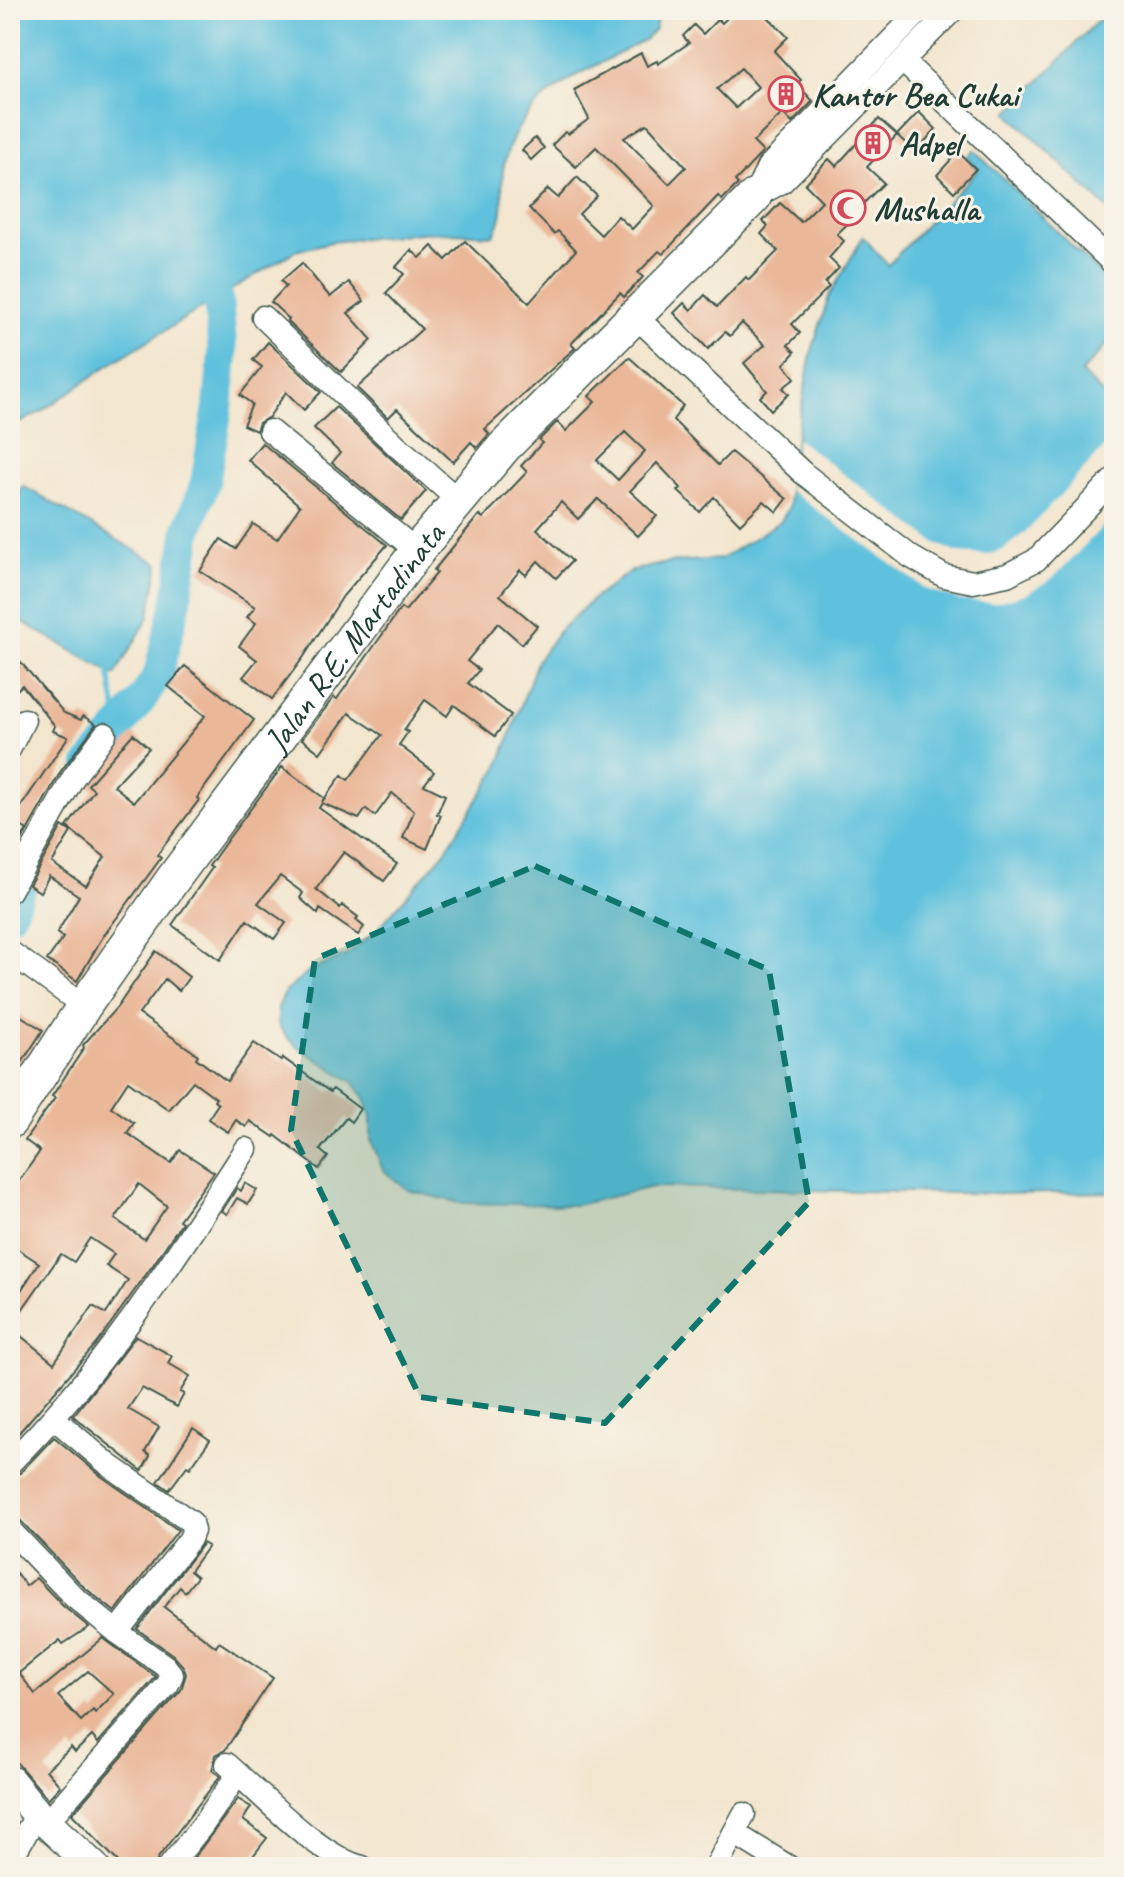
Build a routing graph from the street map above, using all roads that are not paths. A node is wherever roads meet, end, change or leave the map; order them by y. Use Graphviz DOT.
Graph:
graph roads {
  1 [pos="921,10"];
  2 [pos="953,10"];
  3 [pos="903,61"];
  4 [pos="754,197"];
  5 [pos="1114,264"];
  6 [pos="634,315"];
  7 [pos="263,317"];
  8 [pos="270,431"];
  9 [pos="1114,479"];
  10 [pos="459,501"];
  11 [pos="417,551"];
  12 [pos="24,720"];
  13 [pos="105,734"];
  14 [pos="10,748"];
  15 [pos="10,891"];
  16 [pos="11,959"];
  17 [pos="81,1012"];
  18 [pos="10,1121"];
  19 [pos="246,1149"];
  20 [pos="55,1419"];
  21 [pos="10,1463"];
  22 [pos="10,1530"];
  23 [pos="117,1632"];
  24 [pos="10,1781"];
  25 [pos="42,1818"];
  26 [pos="10,1861"];
  27 [pos="94,1867"];
  28 [pos="169,1867"];
  29 [pos="362,1867"];
  30 [pos="716,1867"];
  31 [pos="789,1867"];
  1 -- 4 [label="street"];
  2 -- 3 [label="street"];
  3 -- 4 [label="street"];
  3 -- 5 [label="street"];
  4 -- 6 [label="highway, Jalan R.E. Martadinata"];
  6 -- 9 [label="street"];
  6 -- 10 [label="highway, Jalan R.E. Martadinata"];
  7 -- 10 [label="street"];
  8 -- 11 [label="street"];
  10 -- 11 [label="highway, Jalan R.E. Martadinata"];
  11 -- 17 [label="highway, Jalan R.E. Martadinata"];
  12 -- 14 [label="street"];
  13 -- 15 [label="street"];
  16 -- 17 [label="street"];
  17 -- 18 [label="highway, Jalan R.E. Martadinata"];
  19 -- 20 [label="street"];
  20 -- 21 [label="street"];
  20 -- 23 [label="street"];
  22 -- 23 [label="street"];
  23 -- 25 [label="street"];
  24 -- 25 [label="main road"];
  25 -- 26 [label="street"];
  25 -- 27 [label="main road"];
  28 -- 29 [label="street"];
  30 -- 31 [label="street"];
}
